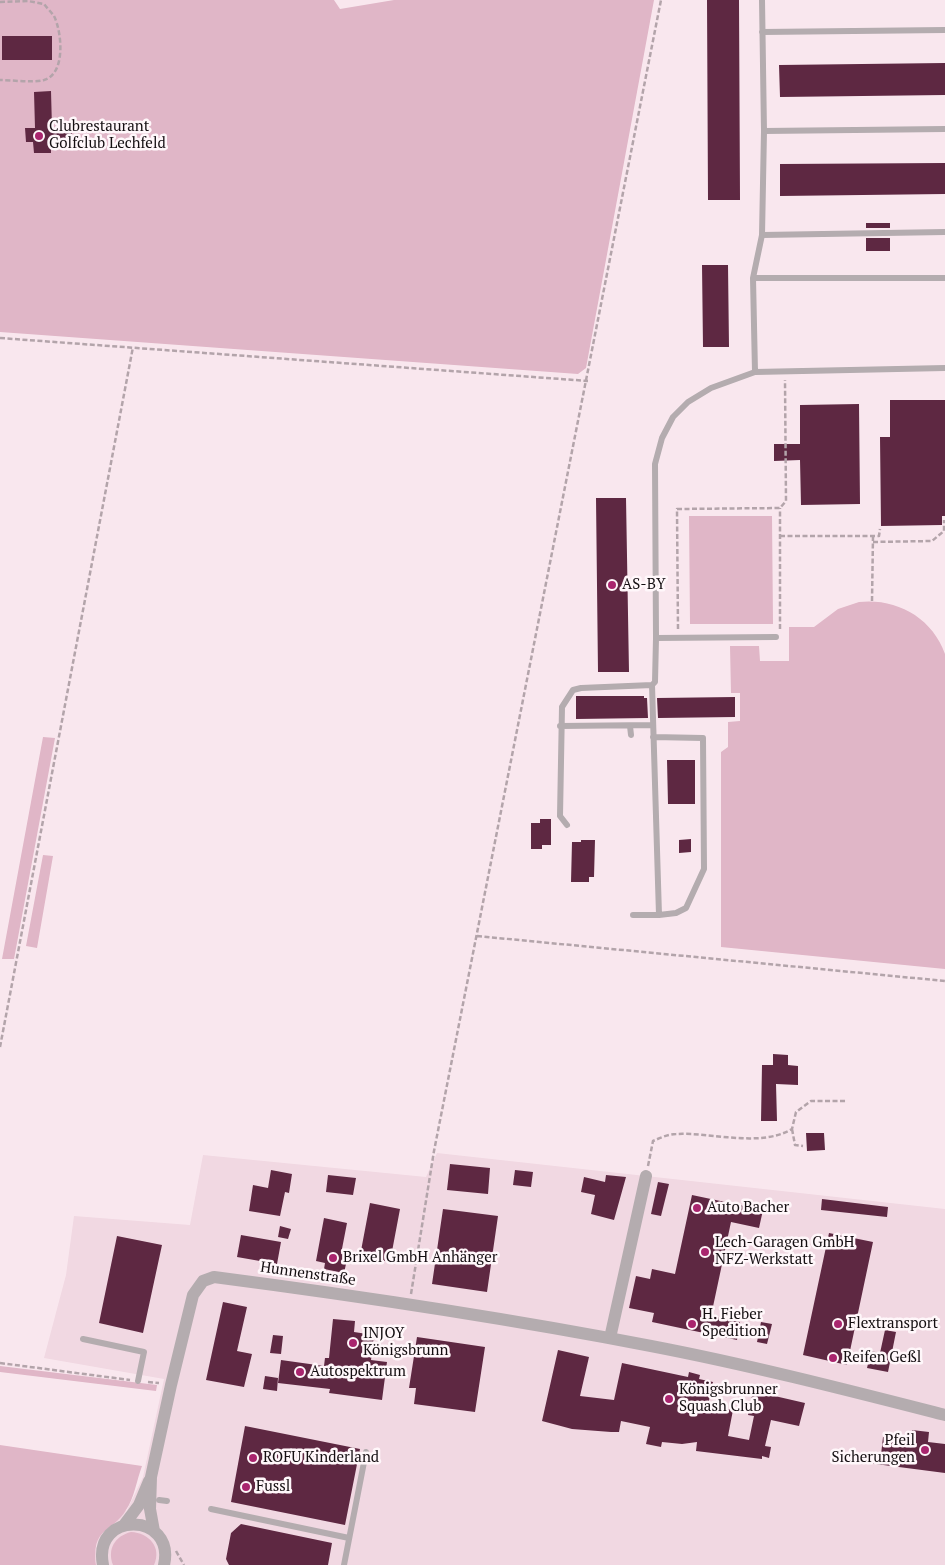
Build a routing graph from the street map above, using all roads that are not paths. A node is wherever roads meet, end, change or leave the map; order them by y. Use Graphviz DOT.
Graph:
graph roads {
  1 [pos="762,0"];
  2 [pos="945,30"];
  3 [pos="762,32"];
  4 [pos="945,129"];
  5 [pos="764,131"];
  6 [pos="945,232"];
  7 [pos="762,234"];
  8 [pos="754,278"];
  9 [pos="945,278"];
  10 [pos="945,368"];
  11 [pos="755,372"];
  12 [pos="778,634"];
  13 [pos="656,638"];
  14 [pos="652,685"];
  15 [pos="653,725"];
  16 [pos="560,726"];
  17 [pos="630,726"];
  18 [pos="631,736"];
  19 [pos="653,737"];
  20 [pos="567,825"];
  21 [pos="633,915"];
  22 [pos="659,915"];
  23 [pos="646,1176"];
  24 [pos="610,1338"];
  25 [pos="83,1339"];
  26 [pos="138,1381"];
  27 [pos="945,1415"];
  28 [pos="366,1452"];
  29 [pos="152,1477"];
  30 [pos="211,1509"];
  31 [pos="124,1525"];
  32 [pos="154,1531"];
  33 [pos="349,1538"];
  34 [pos="103,1565"];
  35 [pos="164,1565"];
  36 [pos="344,1565"];
  1 -- 3 [label="lane"];
  2 -- 3 [label="lane"];
  3 -- 5 [label="lane"];
  4 -- 5 [label="lane"];
  5 -- 7 [label="lane"];
  6 -- 7 [label="lane"];
  7 -- 8 [label="lane"];
  8 -- 9 [label="lane"];
  8 -- 11 [label="lane"];
  10 -- 11 [label="lane"];
  11 -- 13 [label="lane"];
  12 -- 13 [label="lane"];
  13 -- 14 [label="lane"];
  14 -- 15 [label="lane"];
  14 -- 16 [label="lane"];
  15 -- 17 [label="lane"];
  15 -- 19 [label="lane"];
  16 -- 17 [label="lane"];
  16 -- 20 [label="lane"];
  17 -- 18 [label="lane"];
  19 -- 22 [label="lane"];
  19 -- 22 [label="lane"];
  21 -- 22 [label="lane"];
  23 -- 24 [label="street"];
  24 -- 27 [label="street, Hunnenstraße"];
  24 -- 29 [label="street, Hunnenstraße"];
  25 -- 26 [label="lane"];
  28 -- 33 [label="lane"];
  29 -- 31 [label="street, Hunnenstraße"];
  29 -- 32 [label="street, Hunnenstraße"];
  30 -- 33 [label="lane"];
  31 -- 32 [label="street"];
  31 -- 34 [label="street, Hunnenstraße"];
  32 -- 35 [label="street, Hunnenstraße"];
  33 -- 36 [label="lane"];
}
